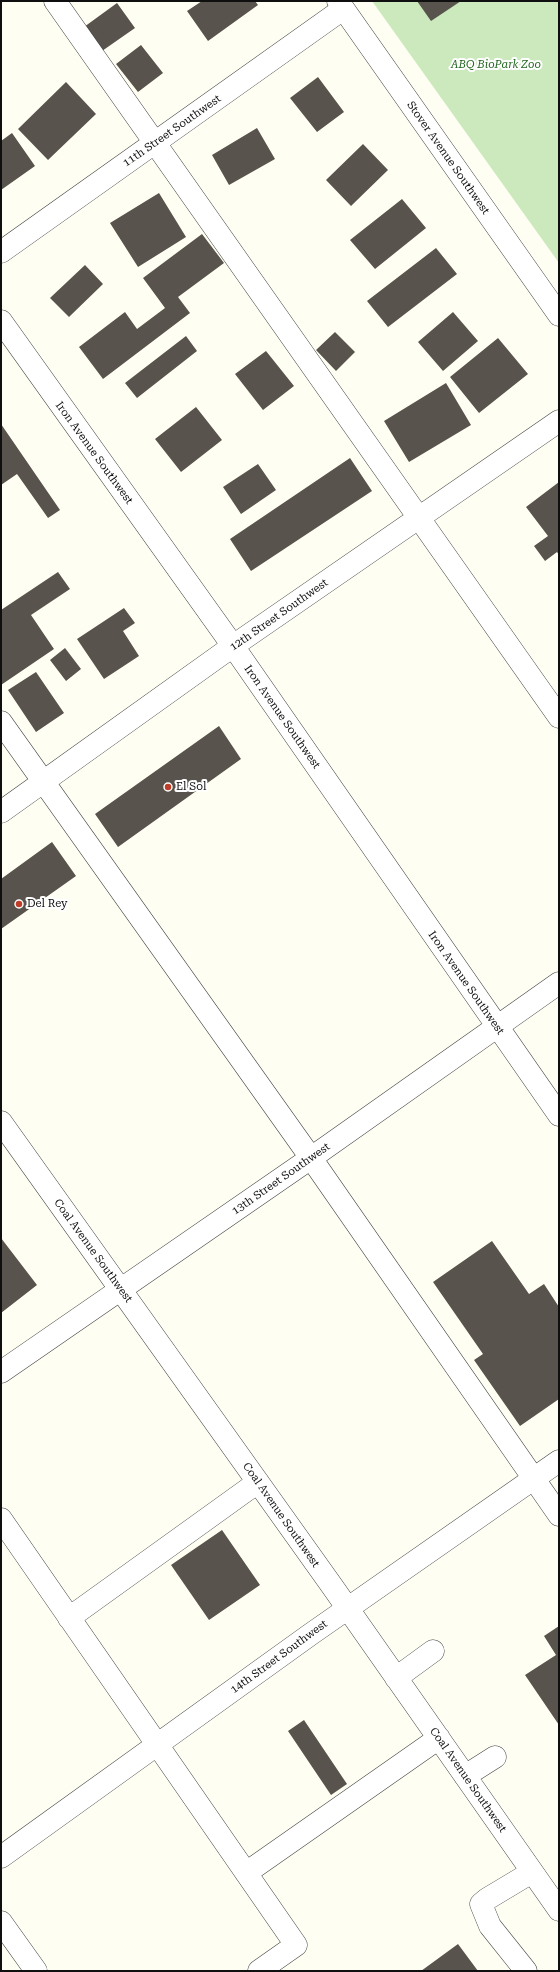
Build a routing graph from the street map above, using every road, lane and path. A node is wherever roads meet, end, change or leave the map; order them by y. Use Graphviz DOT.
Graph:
graph roads {
  1 [pos="55,1"];
  2 [pos="341,5"];
  3 [pos="155,143"];
  4 [pos="1,252"];
  5 [pos="559,315"];
  6 [pos="1,321"];
  7 [pos="559,421"];
  8 [pos="418,519"];
  9 [pos="233,646"];
  10 [pos="559,717"];
  11 [pos="1,722"];
  12 [pos="44,783"];
  13 [pos="1,812"];
  14 [pos="559,983"];
  15 [pos="497,1028"];
  16 [pos="559,1115"];
  17 [pos="1,1122"];
  18 [pos="311,1158"];
  19 [pos="121,1290"];
  20 [pos="1,1372"];
  21 [pos="559,1461"];
  22 [pos="534,1479"];
  23 [pos="258,1482"];
  24 [pos="559,1515"];
  25 [pos="1,1519"];
  26 [pos="348,1608"];
  27 [pos="70,1618"];
  28 [pos="433,1651"];
  29 [pos="396,1678"];
  30 [pos="439,1738"];
  31 [pos="157,1745"];
  32 [pos="495,1757"];
  33 [pos="465,1776"];
  34 [pos="1,1857"];
  35 [pos="532,1872"];
  36 [pos="246,1873"];
  37 [pos="559,1910"];
  38 [pos="1,1922"];
  39 [pos="36,1971"];
  40 [pos="259,1971"];
  41 [pos="526,1971"];
  1 -- 3 [label="street"];
  2 -- 3 [label="street, 11th Street Southwest"];
  2 -- 5 [label="street, Stover Avenue Southwest"];
  3 -- 4 [label="street, 11th Street Southwest"];
  3 -- 8 [label="street"];
  6 -- 9 [label="street, Iron Avenue Southwest"];
  7 -- 8 [label="street, 12th Street Southwest"];
  8 -- 9 [label="street, 12th Street Southwest"];
  8 -- 10 [label="street"];
  9 -- 12 [label="street, 12th Street Southwest"];
  9 -- 15 [label="street, Iron Avenue Southwest"];
  11 -- 12 [label="street"];
  12 -- 13 [label="street, 12th Street Southwest"];
  12 -- 18 [label="street"];
  14 -- 15 [label="street, 13th Street Southwest"];
  15 -- 16 [label="street, Iron Avenue Southwest"];
  15 -- 18 [label="street, 13th Street Southwest"];
  17 -- 19 [label="street, Coal Avenue Southwest"];
  18 -- 19 [label="street, 13th Street Southwest"];
  18 -- 22 [label="street"];
  19 -- 20 [label="street, 13th Street Southwest"];
  19 -- 23 [label="street, Coal Avenue Southwest"];
  21 -- 22 [label="street, 14th Street Southwest"];
  22 -- 24 [label="street"];
  22 -- 26 [label="street, 14th Street Southwest"];
  23 -- 26 [label="street, Coal Avenue Southwest"];
  23 -- 27 [label="street"];
  25 -- 27 [label="street"];
  26 -- 29 [label="street, Coal Avenue Southwest"];
  26 -- 31 [label="street, 14th Street Southwest"];
  27 -- 31 [label="street"];
  28 -- 29 [label="street"];
  29 -- 30 [label="street, Coal Avenue Southwest"];
  30 -- 33 [label="street, Coal Avenue Southwest"];
  30 -- 36 [label="street"];
  31 -- 34 [label="street, 14th Street Southwest"];
  31 -- 36 [label="street"];
  32 -- 33 [label="street"];
  33 -- 35 [label="street, Coal Avenue Southwest"];
  35 -- 37 [label="street, Coal Avenue Southwest"];
  35 -- 41 [label="street"];
  36 -- 40 [label="street"];
  38 -- 39 [label="street"];
}
